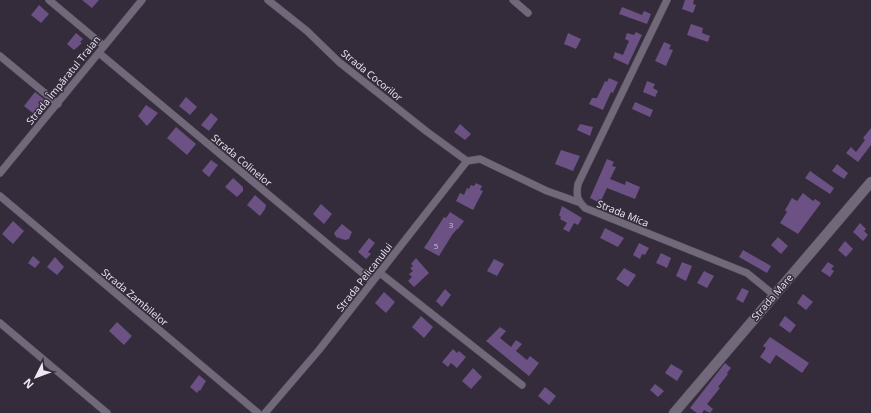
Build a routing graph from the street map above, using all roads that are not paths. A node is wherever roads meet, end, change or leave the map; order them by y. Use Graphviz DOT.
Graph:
graph roads {
  1 [pos="49,0"];
  2 [pos="142,0"];
  3 [pos="268,0"];
  4 [pos="513,0"];
  5 [pos="667,0"];
  6 [pos="528,13"];
  7 [pos="104,46"];
  8 [pos="99,53"];
  9 [pos="0,56"];
  10 [pos="58,104"];
  11 [pos="467,160"];
  12 [pos="0,173"];
  13 [pos="871,182"];
  14 [pos="0,196"];
  15 [pos="578,202"];
  16 [pos="380,273"];
  17 [pos="372,281"];
  18 [pos="774,295"];
  19 [pos="0,323"];
  20 [pos="522,385"];
  21 [pos="107,413"];
  22 [pos="258,413"];
  23 [pos="265,413"];
  24 [pos="674,413"];
  1 -- 7 [label="street"];
  2 -- 7 [label="street, Strada Împăratul Traian"];
  3 -- 11 [label="street, Strada Cocorilor"];
  4 -- 6 [label="street"];
  5 -- 15 [label="street"];
  7 -- 8 [label="street, Strada Împăratul Traian"];
  8 -- 10 [label="street, Strada Împăratul Traian"];
  8 -- 17 [label="street, Strada Colinelor"];
  9 -- 10 [label="street"];
  10 -- 12 [label="street, Strada Împăratul Traian"];
  11 -- 15 [label="street, Strada Mica"];
  11 -- 16 [label="street, Strada Pelicanului"];
  13 -- 18 [label="street, Strada Mare"];
  14 -- 22 [label="street, Strada Zambilelor"];
  15 -- 18 [label="street, Strada Mica"];
  16 -- 17 [label="street, Strada Pelicanului"];
  16 -- 20 [label="street"];
  17 -- 23 [label="street, Strada Pelicanului"];
  18 -- 24 [label="street, Strada Mare"];
  19 -- 21 [label="street"];
}
